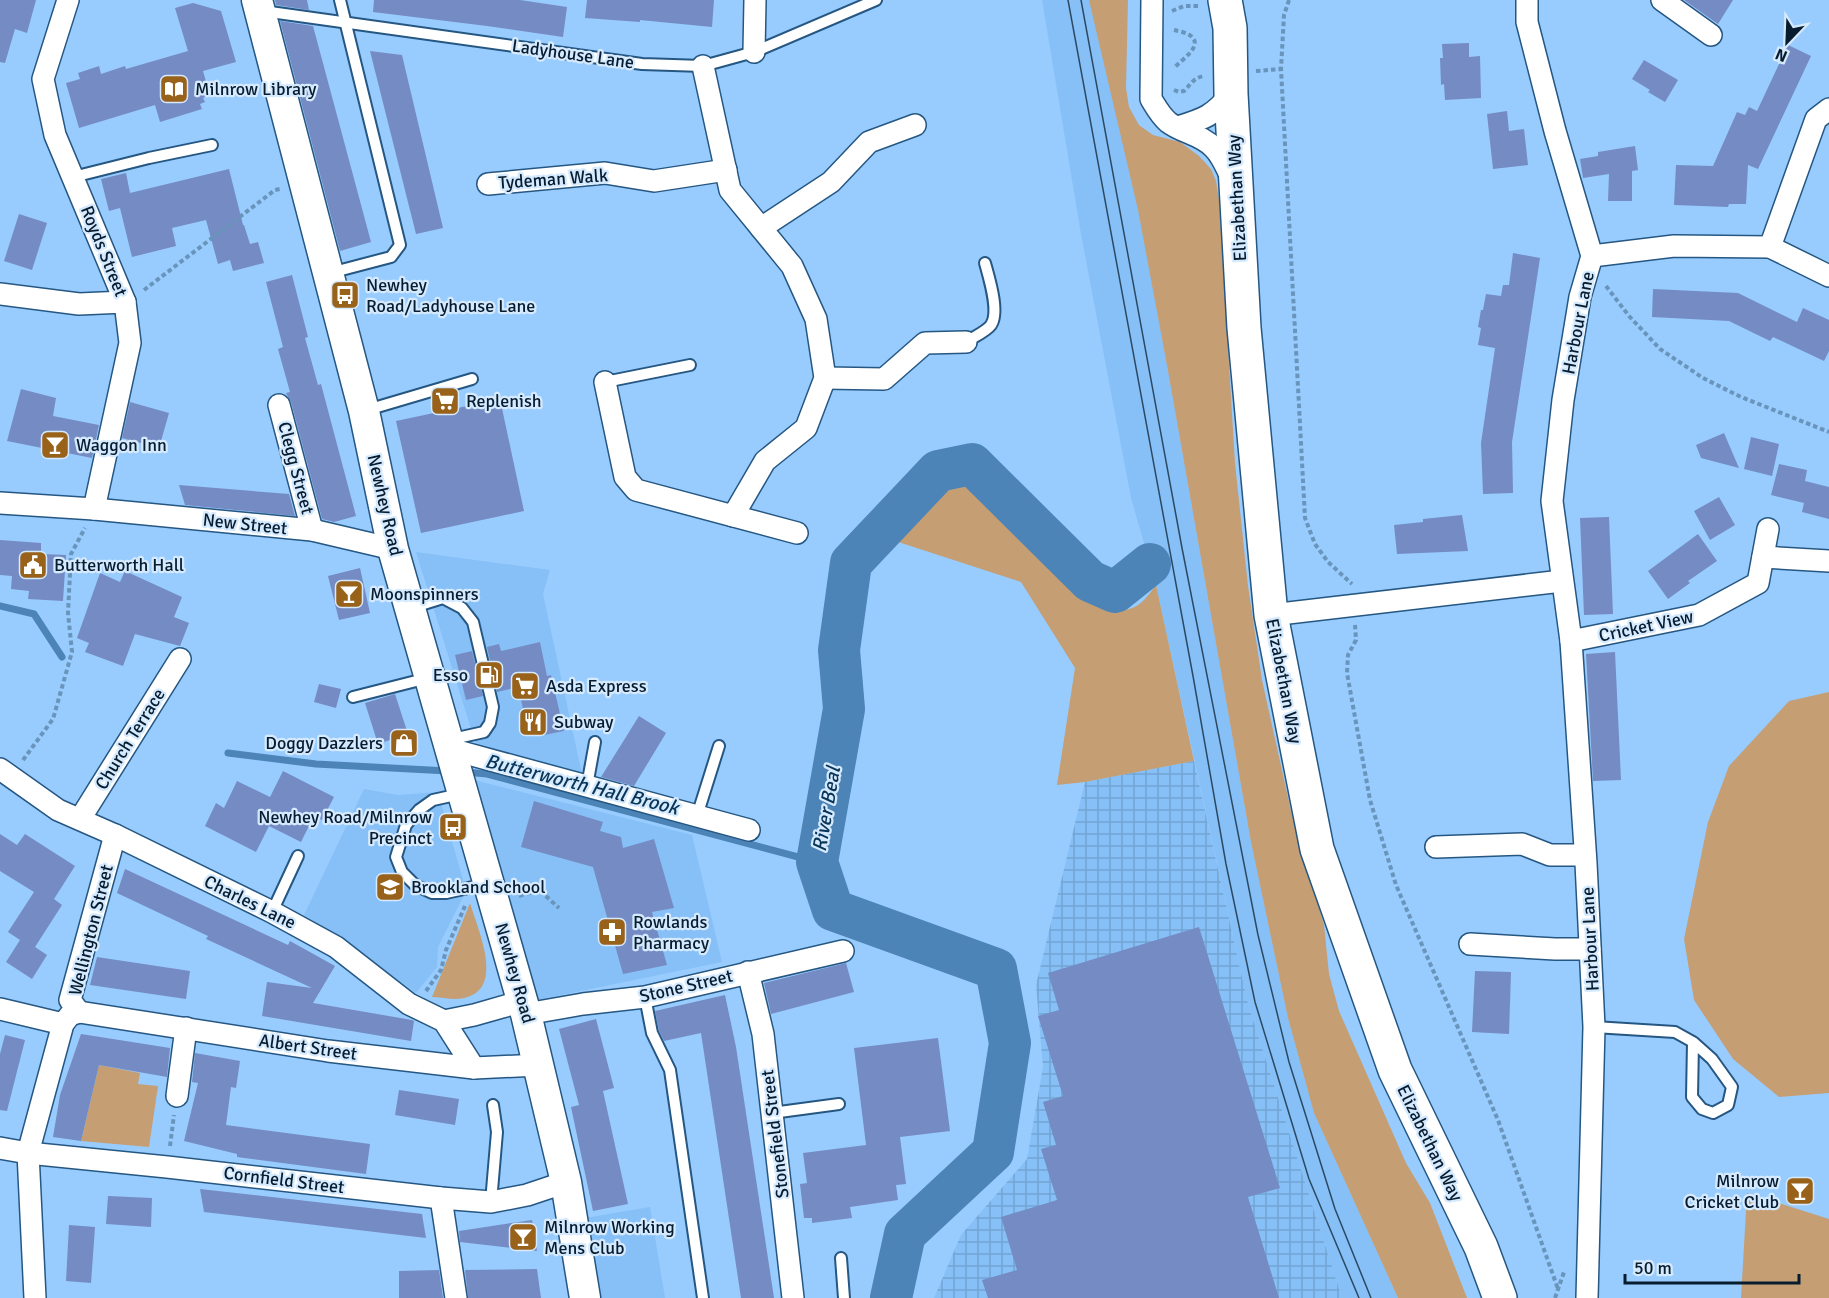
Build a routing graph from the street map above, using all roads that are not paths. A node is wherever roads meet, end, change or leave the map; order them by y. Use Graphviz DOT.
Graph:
graph roads {
  1 [pos="68,0"];
  2 [pos="340,0"];
  3 [pos="755,0"];
  4 [pos="876,0"];
  5 [pos="1152,0"];
  6 [pos="1527,0"];
  7 [pos="1662,0"];
  8 [pos="258,5"];
  9 [pos="1224,8"];
  10 [pos="347,23"];
  11 [pos="1710,35"];
  12 [pos="754,52"];
  13 [pos="703,66"];
  14 [pos="1221,85"];
  15 [pos="1829,109"];
  16 [pos="915,125"];
  17 [pos="1178,127"];
  18 [pos="212,145"];
  19 [pos="726,170"];
  20 [pos="73,177"];
  21 [pos="488,184"];
  22 [pos="1236,188"];
  23 [pos="761,228"];
  24 [pos="1770,247"];
  25 [pos="1592,256"];
  26 [pos="986,263"];
  27 [pos="328,273"];
  28 [pos="1829,276"];
  29 [pos="0,294"];
  30 [pos="124,300"];
  31 [pos="966,342"];
  32 [pos="690,365"];
  33 [pos="825,378"];
  34 [pos="472,379"];
  35 [pos="605,382"];
  36 [pos="279,405"];
  37 [pos="364,411"];
  38 [pos="0,502"];
  39 [pos="94,509"];
  40 [pos="733,516"];
  41 [pos="1768,529"];
  42 [pos="312,530"];
  43 [pos="797,532"];
  44 [pos="393,549"];
  45 [pos="1763,557"];
  46 [pos="1829,561"];
  47 [pos="1562,582"];
  48 [pos="410,608"];
  49 [pos="1271,615"];
  50 [pos="1571,641"];
  51 [pos="180,659"];
  52 [pos="430,677"];
  53 [pos="353,697"];
  54 [pos="595,742"];
  55 [pos="719,746"];
  56 [pos="455,764"];
  57 [pos="5,773"];
  58 [pos="587,786"];
  59 [pos="697,816"];
  60 [pos="80,819"];
  61 [pos="749,830"];
  62 [pos="115,835"];
  63 [pos="1436,847"];
  64 [pos="1585,855"];
  65 [pos="298,856"];
  66 [pos="492,893"];
  67 [pos="272,912"];
  68 [pos="1470,944"];
  69 [pos="1590,949"];
  70 [pos="843,951"];
  71 [pos="748,972"];
  72 [pos="645,997"];
  73 [pos="525,1007"];
  74 [pos="0,1009"];
  75 [pos="71,1018"];
  76 [pos="444,1021"];
  77 [pos="1594,1027"];
  78 [pos="186,1028"];
  79 [pos="1693,1042"];
  80 [pos="539,1065"];
  81 [pos="474,1068"];
  82 [pos="177,1096"];
  83 [pos="839,1104"];
  84 [pos="493,1105"];
  85 [pos="772,1113"];
  86 [pos="0,1148"];
  87 [pos="28,1153"];
  88 [pos="566,1182"];
  89 [pos="441,1198"];
  90 [pos="491,1202"];
  91 [pos="841,1258"];
  92 [pos="35,1298"];
  93 [pos="456,1298"];
  94 [pos="585,1298"];
  95 [pos="704,1298"];
  96 [pos="793,1298"];
  97 [pos="844,1298"];
  98 [pos="1500,1298"];
  99 [pos="1587,1298"];
  1 -- 20 [label="street, Royds Street"];
  2 -- 10 [label="lane"];
  3 -- 12 [label="street"];
  4 -- 12 [label="lane, Ladyhouse Lane"];
  5 -- 17 [label="street"];
  6 -- 25 [label="street, Harbour Lane"];
  7 -- 11 [label="street"];
  8 -- 10 [label="lane, Ladyhouse Lane"];
  8 -- 27 [label="street, Newhey Road"];
  9 -- 14 [label="main road, Elizabethan Way"];
  10 -- 13 [label="lane, Ladyhouse Lane"];
  10 -- 27 [label="lane"];
  12 -- 13 [label="lane, Ladyhouse Lane"];
  13 -- 19 [label="street"];
  14 -- 17 [label="street"];
  14 -- 22 [label="main road, Elizabethan Way"];
  15 -- 24 [label="street"];
  16 -- 23 [label="street"];
  17 -- 22 [label="street"];
  18 -- 20 [label="lane"];
  19 -- 21 [label="street, Tydeman Walk"];
  19 -- 23 [label="street"];
  20 -- 30 [label="street, Royds Street"];
  22 -- 49 [label="main road, Elizabethan Way"];
  23 -- 33 [label="street"];
  24 -- 25 [label="street"];
  24 -- 28 [label="street"];
  25 -- 47 [label="street, Harbour Lane"];
  26 -- 31 [label="lane"];
  27 -- 37 [label="street, Newhey Road"];
  29 -- 30 [label="street"];
  30 -- 39 [label="street, Royds Street"];
  31 -- 33 [label="street"];
  32 -- 35 [label="lane"];
  33 -- 40 [label="street"];
  34 -- 37 [label="lane"];
  35 -- 40 [label="street"];
  36 -- 42 [label="street, Clegg Street"];
  37 -- 44 [label="street, Newhey Road"];
  38 -- 39 [label="street"];
  39 -- 42 [label="street, New Street"];
  40 -- 43 [label="street"];
  41 -- 45 [label="street, Cricket View"];
  42 -- 44 [label="street, New Street"];
  44 -- 48 [label="street, Newhey Road"];
  45 -- 46 [label="street"];
  45 -- 50 [label="street, Cricket View"];
  47 -- 49 [label="street"];
  47 -- 50 [label="street, Harbour Lane"];
  48 -- 52 [label="street, Newhey Road"];
  48 -- 56 [label="lane"];
  49 -- 98 [label="main road, Elizabethan Way"];
  50 -- 64 [label="street, Harbour Lane"];
  51 -- 60 [label="street, Church Terrace"];
  52 -- 53 [label="lane"];
  52 -- 56 [label="street, Newhey Road"];
  54 -- 58 [label="lane"];
  55 -- 59 [label="lane"];
  56 -- 58 [label="street"];
  56 -- 66 [label="street, Newhey Road"];
  56 -- 66 [label="lane"];
  57 -- 60 [label="street, Charles Lane"];
  58 -- 59 [label="street"];
  59 -- 61 [label="street"];
  60 -- 62 [label="street, Charles Lane"];
  62 -- 67 [label="street, Charles Lane"];
  62 -- 75 [label="street, Wellington Street"];
  63 -- 64 [label="street"];
  64 -- 69 [label="street, Harbour Lane"];
  65 -- 67 [label="lane"];
  66 -- 73 [label="street, Newhey Road"];
  67 -- 76 [label="street, Charles Lane"];
  68 -- 69 [label="street"];
  69 -- 77 [label="street, Harbour Lane"];
  70 -- 71 [label="street, Stone Street"];
  71 -- 72 [label="street, Stone Street"];
  71 -- 85 [label="street, Stonefield Street"];
  72 -- 73 [label="street, Stone Street"];
  72 -- 95 [label="lane"];
  73 -- 76 [label="street, Stone Street"];
  73 -- 80 [label="street, Newhey Road"];
  74 -- 75 [label="street, Albert Street"];
  75 -- 78 [label="street, Albert Street"];
  75 -- 87 [label="street, Wellington Street"];
  76 -- 81 [label="street"];
  77 -- 79 [label="lane"];
  77 -- 99 [label="street, Harbour Lane"];
  78 -- 81 [label="street, Albert Street"];
  78 -- 82 [label="street"];
  79 -- 79 [label="lane"];
  80 -- 81 [label="street, Albert Street"];
  80 -- 88 [label="street, Newhey Road"];
  83 -- 85 [label="lane"];
  84 -- 90 [label="lane"];
  85 -- 96 [label="street, Stonefield Street"];
  86 -- 87 [label="street, Cornfield Street"];
  87 -- 89 [label="street, Cornfield Street"];
  87 -- 92 [label="street, Wellington Street"];
  88 -- 90 [label="street, Cornfield Street"];
  88 -- 94 [label="street, Newhey Road"];
  89 -- 90 [label="street, Cornfield Street"];
  89 -- 93 [label="street"];
  91 -- 97 [label="lane"];
}
